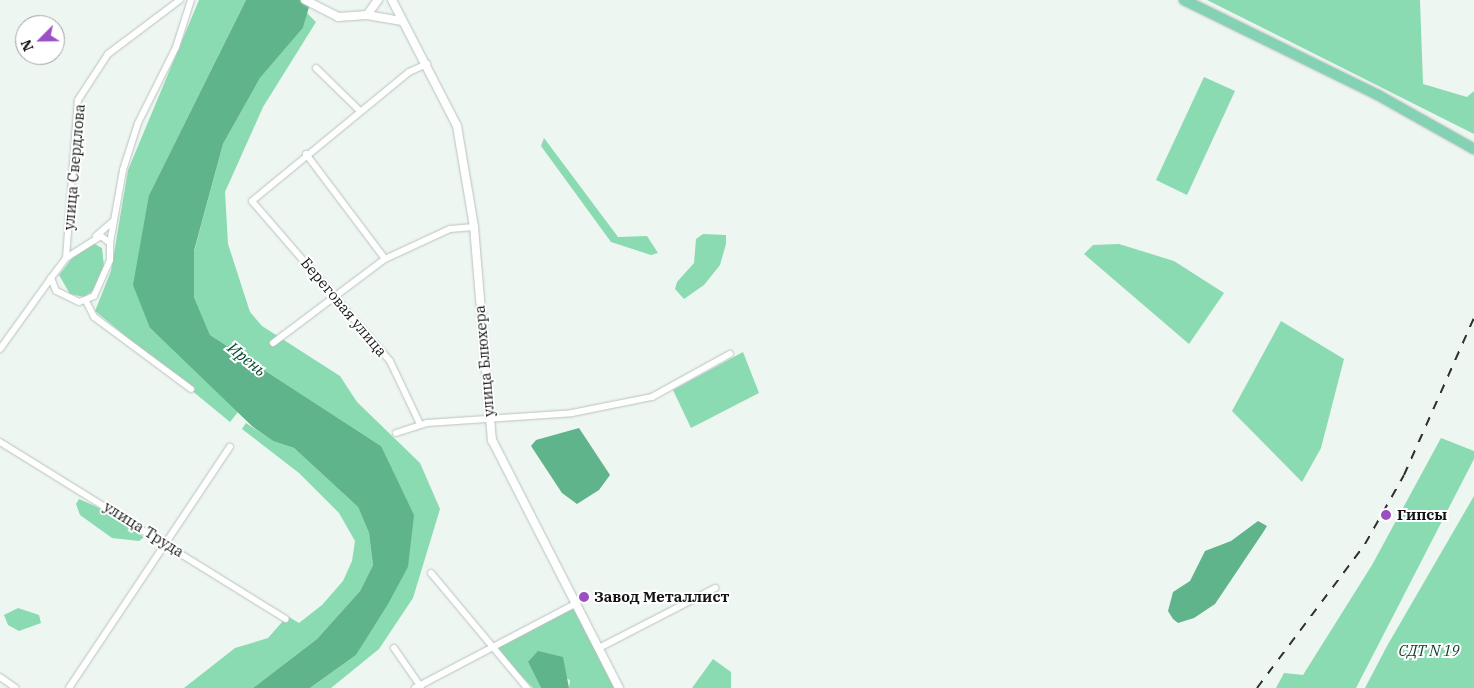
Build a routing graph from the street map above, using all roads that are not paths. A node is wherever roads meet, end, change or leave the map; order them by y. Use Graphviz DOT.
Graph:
graph roads {
  1 [pos="180,0"];
  2 [pos="191,0"];
  3 [pos="305,0"];
  4 [pos="378,0"];
  5 [pos="392,0"];
  6 [pos="1184,0"];
  7 [pos="367,15"];
  8 [pos="400,21"];
  9 [pos="427,64"];
  10 [pos="316,68"];
  11 [pos="360,111"];
  12 [pos="1474,149"];
  13 [pos="306,154"];
  14 [pos="112,222"];
  15 [pos="474,228"];
  16 [pos="96,236"];
  17 [pos="110,244"];
  18 [pos="66,258"];
  19 [pos="385,259"];
  20 [pos="51,278"];
  21 [pos="56,291"];
  22 [pos="38,294"];
  23 [pos="336,296"];
  24 [pos="86,301"];
  25 [pos="273,343"];
  26 [pos="0,348"];
  27 [pos="730,354"];
  28 [pos="191,389"];
  29 [pos="488,416"];
  30 [pos="420,424"];
  31 [pos="396,434"];
  32 [pos="0,442"];
  33 [pos="230,447"];
  34 [pos="165,542"];
  35 [pos="431,573"];
  36 [pos="715,588"];
  37 [pos="577,603"];
  38 [pos="286,619"];
  39 [pos="490,647"];
  40 [pos="394,648"];
  41 [pos="600,648"];
  42 [pos="0,677"];
  43 [pos="419,687"];
  44 [pos="16,688"];
  45 [pos="69,688"];
  46 [pos="527,688"];
  47 [pos="619,688"];
  1 -- 18 [label="street, улица Свердлова"];
  2 -- 14 [label="street"];
  3 -- 7 [label="street"];
  4 -- 7 [label="street"];
  5 -- 8 [label="street, улица Блюхера"];
  6 -- 12 [label="main road"];
  7 -- 8 [label="street"];
  8 -- 9 [label="street, улица Блюхера"];
  9 -- 11 [label="street"];
  9 -- 15 [label="street, улица Блюхера"];
  10 -- 11 [label="street"];
  11 -- 13 [label="street"];
  13 -- 19 [label="street"];
  13 -- 23 [label="street, Береговая улица"];
  14 -- 16 [label="street, улица Свердлова"];
  14 -- 17 [label="street"];
  15 -- 19 [label="street"];
  15 -- 29 [label="street, улица Блюхера"];
  16 -- 17 [label="street"];
  16 -- 18 [label="street, улица Свердлова"];
  17 -- 24 [label="street"];
  18 -- 20 [label="street, улица Свердлова"];
  19 -- 23 [label="street"];
  20 -- 21 [label="street"];
  20 -- 22 [label="street"];
  21 -- 22 [label="street"];
  21 -- 24 [label="street"];
  22 -- 26 [label="street"];
  23 -- 25 [label="street"];
  23 -- 30 [label="street, Береговая улица"];
  24 -- 28 [label="street"];
  27 -- 29 [label="street"];
  29 -- 30 [label="street"];
  29 -- 37 [label="street, улица Блюхера"];
  30 -- 31 [label="street"];
  32 -- 34 [label="street, улица Труда"];
  33 -- 34 [label="street"];
  34 -- 38 [label="street, улица Труда"];
  34 -- 45 [label="street"];
  35 -- 39 [label="street"];
  36 -- 41 [label="street"];
  37 -- 39 [label="street"];
  37 -- 41 [label="street, улица Блюхера"];
  39 -- 43 [label="street"];
  39 -- 46 [label="street"];
  40 -- 43 [label="street"];
  41 -- 47 [label="street, улица Блюхера"];
  42 -- 44 [label="street"];
}
